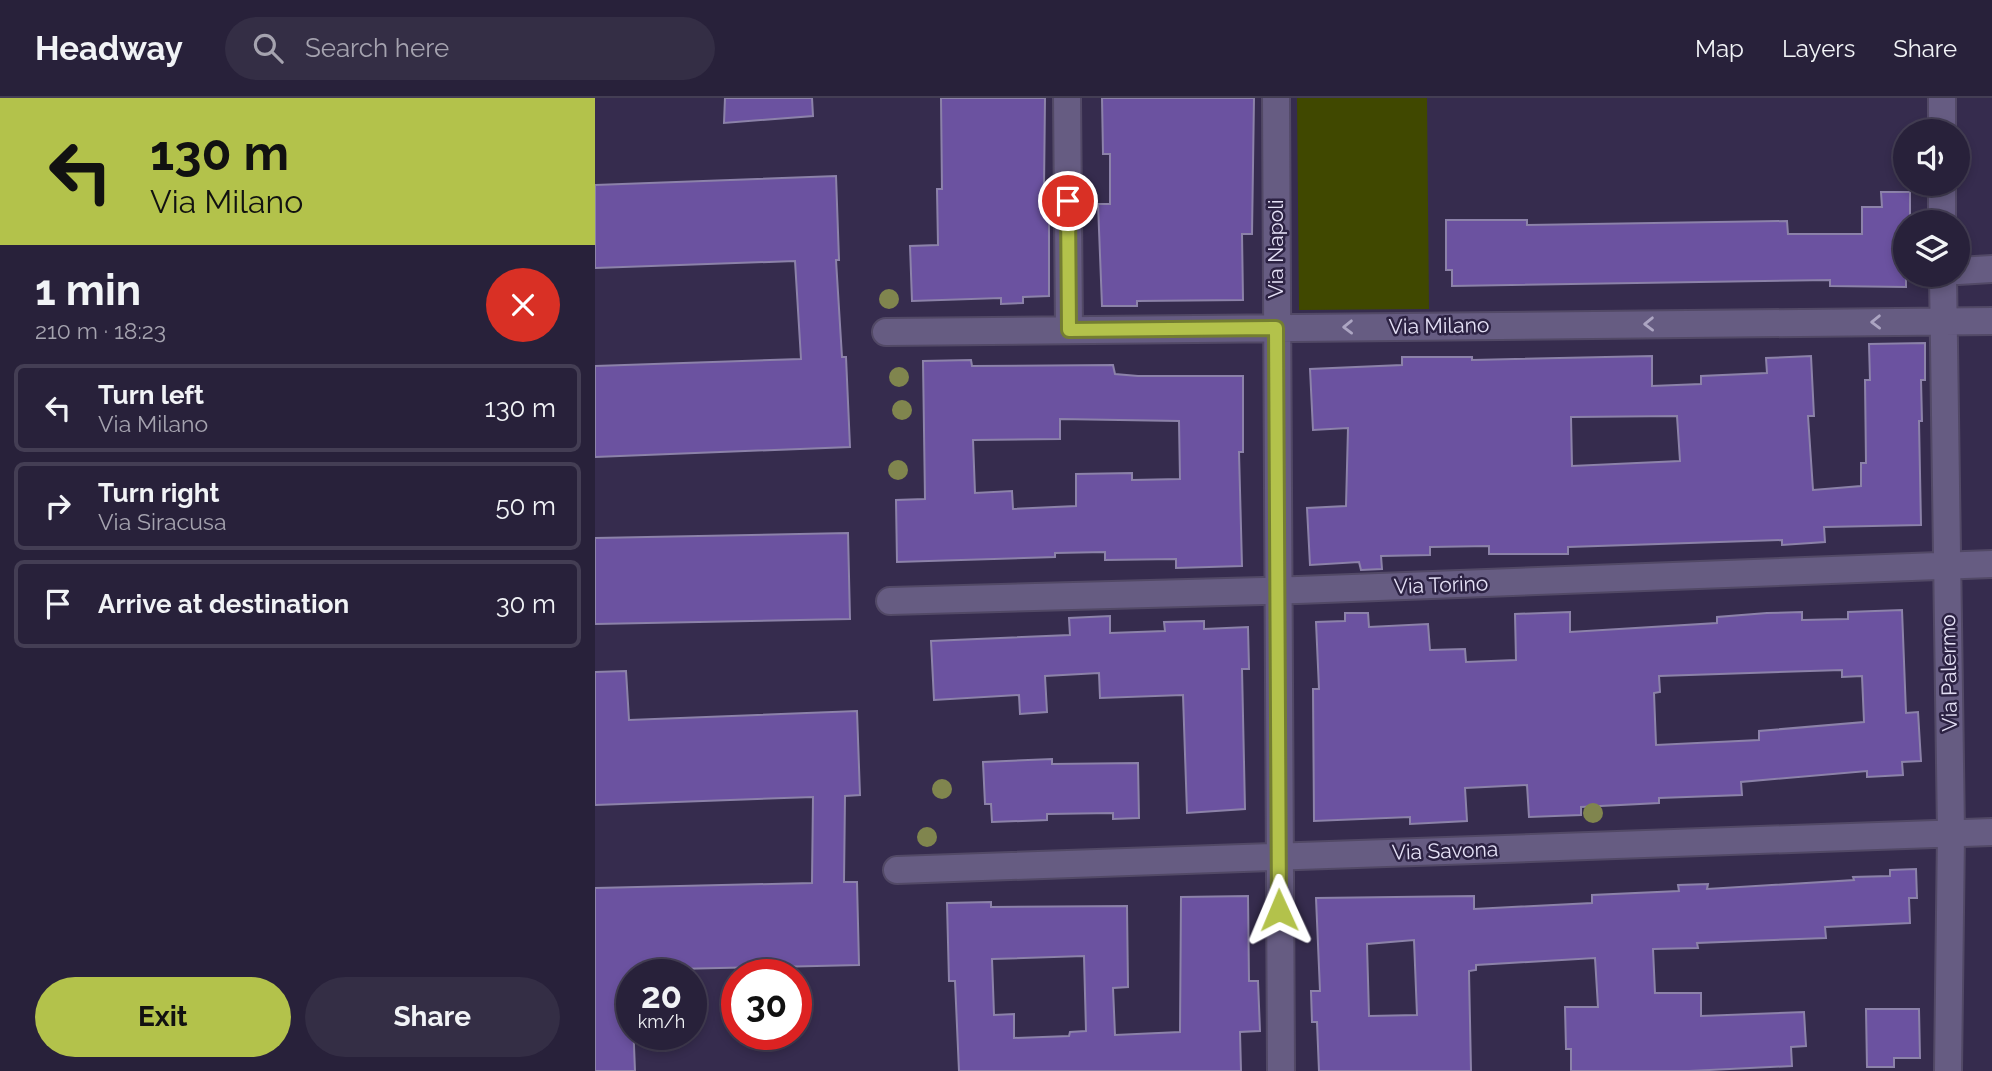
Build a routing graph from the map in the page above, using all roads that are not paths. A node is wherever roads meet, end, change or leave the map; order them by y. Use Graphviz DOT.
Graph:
graph roads {
  1 [pos="1067,98"];
  2 [pos="1276,98"];
  3 [pos="1942,98"];
  4 [pos="1942,119"];
  5 [pos="1992,270"];
  6 [pos="1970,271"];
  7 [pos="1943,287"];
  8 [pos="1992,321"];
  9 [pos="1944,322"];
  10 [pos="1276,328"];
  11 [pos="1069,330"];
  12 [pos="886,332"];
  13 [pos="1992,564"];
  14 [pos="1948,565"];
  15 [pos="1278,591"];
  16 [pos="890,601"];
  17 [pos="1992,832"];
  18 [pos="1951,833"];
  19 [pos="1278,857"];
  20 [pos="897,870"];
  21 [pos="1281,1071"];
  22 [pos="1948,1071"];
  1 -- 11 [label="street"];
  2 -- 10 [label="street, Via Napoli"];
  3 -- 4 [label="street"];
  5 -- 6 [label="street"];
  7 -- 9 [label="street, Via Palermo"];
  8 -- 9 [label="street, Via Milano"];
  9 -- 10 [label="street, Via Milano, one-way"];
  9 -- 14 [label="street, Via Palermo"];
  10 -- 11 [label="street, Via Milano"];
  10 -- 15 [label="street, Via Napoli"];
  11 -- 12 [label="street, Via Milano"];
  13 -- 14 [label="street, Via Torino"];
  14 -- 15 [label="street, Via Torino"];
  14 -- 18 [label="street, Via Palermo"];
  15 -- 16 [label="street, Via Torino"];
  15 -- 19 [label="street, Via Napoli"];
  17 -- 18 [label="street, Via Savona"];
  18 -- 19 [label="street, Via Savona"];
  18 -- 22 [label="street, Via Palermo"];
  19 -- 20 [label="street, Via Savona"];
  19 -- 21 [label="street, Via Napoli"];
}
